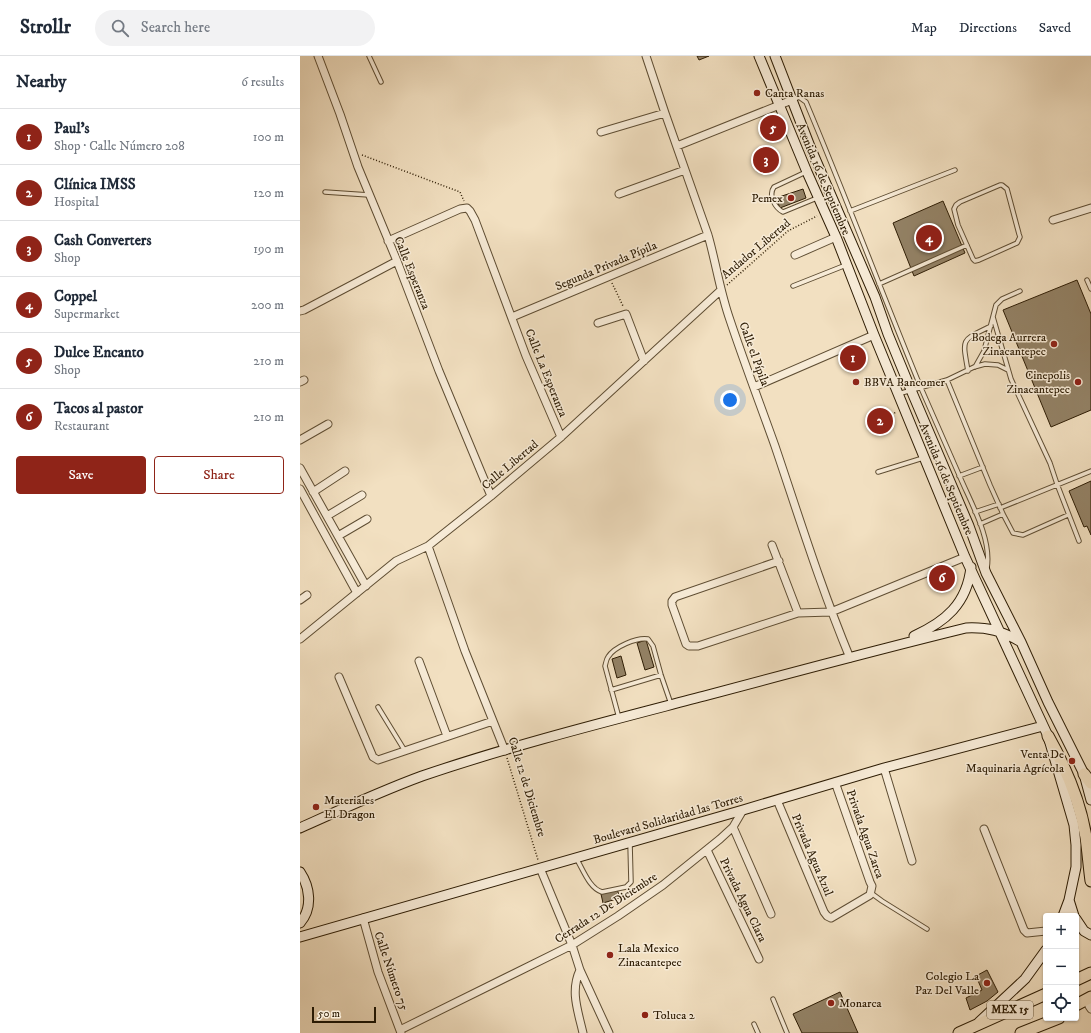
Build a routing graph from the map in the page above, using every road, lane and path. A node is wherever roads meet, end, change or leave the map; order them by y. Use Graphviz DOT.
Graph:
graph roads {
  1 [pos="318,56"];
  2 [pos="369,56"];
  3 [pos="646,56"];
  4 [pos="759,56"];
  5 [pos="775,56"];
  6 [pos="381,82"];
  7 [pos="792,100"];
  8 [pos="779,106"];
  9 [pos="665,114"];
  10 [pos="601,132"];
  11 [pos="677,146"];
  12 [pos="352,151"];
  13 [pos="686,170"];
  14 [pos="955,170"];
  15 [pos="806,172"];
  16 [pos="325,192"];
  17 [pos="619,194"];
  18 [pos="369,195"];
  19 [pos="818,197"];
  20 [pos="466,208"];
  21 [pos="1091,208"];
  22 [pos="850,211"];
  23 [pos="824,212"];
  24 [pos="1054,220"];
  25 [pos="708,235"];
  26 [pos="836,237"];
  27 [pos="388,241"];
  28 [pos="967,245"];
  29 [pos="795,255"];
  30 [pos="397,261"];
  31 [pos="846,265"];
  32 [pos="609,277"];
  33 [pos="1087,280"];
  34 [pos="879,284"];
  35 [pos="793,286"];
  36 [pos="1091,289"];
  37 [pos="721,290"];
  38 [pos="1020,291"];
  39 [pos="300,310"];
  40 [pos="626,314"];
  41 [pos="512,317"];
  42 [pos="993,317"];
  43 [pos="598,323"];
  44 [pos="991,326"];
  45 [pos="899,330"];
  46 [pos="888,334"];
  47 [pos="874,335"];
  48 [pos="644,362"];
  49 [pos="974,367"];
  50 [pos="1008,370"];
  51 [pos="968,371"];
  52 [pos="947,380"];
  53 [pos="754,386"];
  54 [pos="921,387"];
  55 [pos="911,390"];
  56 [pos="898,394"];
  57 [pos="904,409"];
  58 [pos="884,417"];
  59 [pos="328,424"];
  60 [pos="561,437"];
  61 [pos="300,440"];
  62 [pos="924,458"];
  63 [pos="983,467"];
  64 [pos="300,468"];
  65 [pos="345,471"];
  66 [pos="1091,471"];
  67 [pos="878,472"];
  68 [pos="959,476"];
  69 [pos="1057,484"];
  70 [pos="300,489"];
  71 [pos="314,492"];
  72 [pos="362,495"];
  73 [pos="491,496"];
  74 [pos="999,504"];
  75 [pos="1000,508"];
  76 [pos="975,512"];
  77 [pos="1003,514"];
  78 [pos="327,516"];
  79 [pos="1068,516"];
  80 [pos="367,519"];
  81 [pos="980,524"];
  82 [pos="338,536"];
  83 [pos="1079,541"];
  84 [pos="772,545"];
  85 [pos="428,546"];
  86 [pos="965,557"];
  87 [pos="779,561"];
  88 [pos="353,562"];
  89 [pos="343,568"];
  90 [pos="971,568"];
  91 [pos="986,573"];
  92 [pos="366,586"];
  93 [pos="358,593"];
  94 [pos="307,594"];
  95 [pos="300,600"];
  96 [pos="831,612"];
  97 [pos="798,613"];
  98 [pos="1000,632"];
  99 [pos="300,639"];
  100 [pos="1021,642"];
  101 [pos="890,646"];
  102 [pos="850,658"];
  103 [pos="419,661"];
  104 [pos="661,675"];
  105 [pos="339,677"];
  106 [pos="611,690"];
  107 [pos="671,705"];
  108 [pos="378,707"];
  109 [pos="619,718"];
  110 [pos="493,721"];
  111 [pos="1046,731"];
  112 [pos="447,736"];
  113 [pos="405,751"];
  114 [pos="505,751"];
  115 [pos="884,768"];
  116 [pos="1087,779"];
  117 [pos="835,782"];
  118 [pos="777,800"];
  119 [pos="1091,800"];
  120 [pos="743,810"];
  121 [pos="733,827"];
  122 [pos="300,828"];
  123 [pos="984,829"];
  124 [pos="630,842"];
  125 [pos="707,850"];
  126 [pos="576,858"];
  127 [pos="912,862"];
  128 [pos="540,868"];
  129 [pos="300,872"];
  130 [pos="1091,881"];
  131 [pos="871,893"];
  132 [pos="1069,900"];
  133 [pos="1064,913"];
  134 [pos="1073,913"];
  135 [pos="771,914"];
  136 [pos="360,919"];
  137 [pos="300,923"];
  138 [pos="1079,923"];
  139 [pos="927,929"];
  140 [pos="1043,931"];
  141 [pos="1091,935"];
  142 [pos="300,937"];
  143 [pos="572,945"];
  144 [pos="1043,954"];
  145 [pos="759,959"];
  146 [pos="580,970"];
  147 [pos="1091,973"];
  148 [pos="1079,979"];
  149 [pos="1043,995"];
  150 [pos="773,999"];
  151 [pos="1091,1004"];
  152 [pos="1079,1005"];
  153 [pos="1079,1010"];
  154 [pos="1048,1021"];
  155 [pos="1052,1021"];
  156 [pos="754,1024"];
  157 [pos="974,1026"];
  158 [pos="1037,1027"];
  159 [pos="401,1032"];
  160 [pos="584,1033"];
  161 [pos="609,1033"];
  162 [pos="758,1033"];
  163 [pos="788,1033"];
  164 [pos="959,1033"];
  165 [pos="1021,1033"];
  1 -- 12 [label="street, Calle Esperanza"];
  2 -- 6 [label="lane"];
  3 -- 9 [label="street, Calle el Pípila"];
  4 -- 8 [label="main road, Avenida 16 de Septiembre"];
  5 -- 7 [label="main road, Avenida 16 de Septiembre"];
  7 -- 8 [label="street"];
  7 -- 22 [label="lane"];
  7 -- 46 [label="main road, Avenida 16 de Septiembre"];
  8 -- 11 [label="street"];
  8 -- 15 [label="main road, Avenida 16 de Septiembre"];
  9 -- 10 [label="street"];
  9 -- 11 [label="street, Calle el Pípila"];
  11 -- 13 [label="street, Calle el Pípila"];
  12 -- 18 [label="street, Calle Esperanza"];
  12 -- 20 [label="path"];
  13 -- 17 [label="street"];
  13 -- 25 [label="street, Calle el Pípila"];
  14 -- 22 [label="lane"];
  15 -- 19 [label="main road, Avenida 16 de Septiembre"];
  15 -- 19 [label="lane"];
  16 -- 18 [label="lane"];
  18 -- 27 [label="street, Calle Esperanza"];
  19 -- 23 [label="main road, Avenida 16 de Septiembre"];
  20 -- 27 [label="street"];
  20 -- 41 [label="street, Calle La Esperanza"];
  21 -- 24 [label="street"];
  22 -- 34 [label="lane"];
  23 -- 26 [label="main road, Avenida 16 de Septiembre"];
  23 -- 37 [label="path, Andador Libertad"];
  25 -- 32 [label="street, Segunda Privada Pípila"];
  25 -- 37 [label="street, Calle el Pípila"];
  26 -- 29 [label="street"];
  26 -- 31 [label="main road, Avenida 16 de Septiembre"];
  27 -- 30 [label="street, Calle Esperanza"];
  28 -- 28 [label="lane"];
  28 -- 34 [label="lane"];
  30 -- 39 [label="street"];
  30 -- 73 [label="street, Calle Esperanza"];
  31 -- 35 [label="lane"];
  31 -- 47 [label="main road, Avenida 16 de Septiembre"];
  32 -- 40 [label="path"];
  32 -- 41 [label="street, Segunda Privada Pípila"];
  33 -- 36 [label="lane"];
  34 -- 45 [label="lane"];
  37 -- 48 [label="street, Calle Libertad"];
  37 -- 53 [label="street, Calle el Pípila"];
  38 -- 42 [label="lane"];
  40 -- 43 [label="street"];
  40 -- 48 [label="street"];
  41 -- 60 [label="street, Calle La Esperanza"];
  42 -- 44 [label="lane"];
  42 -- 50 [label="lane"];
  44 -- 49 [label="lane"];
  44 -- 51 [label="lane"];
  45 -- 46 [label="lane"];
  45 -- 54 [label="lane"];
  46 -- 55 [label="main road, Avenida 16 de Septiembre"];
  47 -- 53 [label="street"];
  47 -- 56 [label="main road, Avenida 16 de Septiembre"];
  48 -- 60 [label="street, Calle Libertad"];
  49 -- 50 [label="lane"];
  49 -- 51 [label="lane"];
  50 -- 69 [label="lane"];
  51 -- 52 [label="lane"];
  52 -- 54 [label="lane"];
  52 -- 63 [label="lane"];
  53 -- 96 [label="street, Calle el Pípila"];
  54 -- 55 [label="lane"];
  54 -- 68 [label="lane"];
  55 -- 56 [label="lane"];
  55 -- 91 [label="main road, Avenida 16 de Septiembre"];
  56 -- 57 [label="main road, Avenida 16 de Septiembre"];
  57 -- 58 [label="path"];
  57 -- 62 [label="main road, Avenida 16 de Septiembre"];
  59 -- 61 [label="street"];
  60 -- 73 [label="street, Calle Libertad"];
  62 -- 67 [label="lane"];
  62 -- 86 [label="main road, Avenida 16 de Septiembre"];
  63 -- 68 [label="lane"];
  63 -- 74 [label="lane"];
  64 -- 71 [label="street"];
  65 -- 71 [label="street"];
  66 -- 69 [label="lane"];
  68 -- 76 [label="lane"];
  69 -- 75 [label="lane"];
  69 -- 79 [label="lane"];
  70 -- 89 [label="street"];
  71 -- 78 [label="street"];
  72 -- 78 [label="street"];
  73 -- 85 [label="street, Calle Libertad"];
  74 -- 75 [label="lane"];
  74 -- 76 [label="lane"];
  75 -- 77 [label="lane"];
  76 -- 81 [label="lane"];
  77 -- 79 [label="lane"];
  77 -- 81 [label="lane"];
  78 -- 82 [label="street"];
  79 -- 83 [label="lane"];
  80 -- 82 [label="street"];
  81 -- 91 [label="lane"];
  82 -- 88 [label="street"];
  84 -- 87 [label="street"];
  85 -- 92 [label="street, Calle Libertad"];
  85 -- 110 [label="street, Calle 12 de Diciembre"];
  86 -- 90 [label="main road, Avenida 16 de Septiembre"];
  86 -- 96 [label="street"];
  87 -- 97 [label="street"];
  87 -- 97 [label="street"];
  88 -- 89 [label="street"];
  88 -- 92 [label="street"];
  89 -- 93 [label="street"];
  90 -- 98 [label="main road, Avenida 16 de Septiembre"];
  90 -- 101 [label="main road"];
  91 -- 100 [label="main road, Avenida 16 de Septiembre"];
  92 -- 93 [label="street, Calle Libertad"];
  93 -- 99 [label="street, Calle Libertad"];
  94 -- 95 [label="street"];
  96 -- 97 [label="street"];
  96 -- 102 [label="street, Calle el Pípila"];
  98 -- 100 [label="main road"];
  98 -- 101 [label="main road"];
  98 -- 111 [label="main road, Avenida 16 de Septiembre"];
  100 -- 116 [label="main road, Avenida 16 de Septiembre"];
  101 -- 102 [label="main road"];
  102 -- 107 [label="main road"];
  103 -- 112 [label="street"];
  104 -- 106 [label="lane"];
  104 -- 106 [label="lane"];
  104 -- 107 [label="lane"];
  105 -- 113 [label="street"];
  106 -- 109 [label="lane"];
  107 -- 109 [label="main road"];
  108 -- 113 [label="lane"];
  109 -- 114 [label="main road"];
  110 -- 112 [label="street"];
  110 -- 114 [label="street, Calle 12 de Diciembre"];
  111 -- 115 [label="main road, Boulevard Solidaridad las Torres"];
  111 -- 130 [label="main road"];
  111 -- 132 [label="main road, Avenida 16 de Septiembre"];
  112 -- 113 [label="street"];
  114 -- 122 [label="main road"];
  114 -- 128 [label="path, Calle 12 de Diciembre"];
  115 -- 117 [label="main road, Boulevard Solidaridad las Torres"];
  115 -- 127 [label="street"];
  116 -- 119 [label="main road, Avenida 16 de Septiembre"];
  117 -- 118 [label="main road, Boulevard Solidaridad las Torres"];
  117 -- 131 [label="street, Privada Agua Zarca"];
  118 -- 120 [label="main road, Boulevard Solidaridad las Torres"];
  118 -- 131 [label="street, Privada Agua Azul"];
  120 -- 121 [label="street, Cerrada 12 De Diciembre"];
  120 -- 124 [label="main road, Boulevard Solidaridad las Torres"];
  121 -- 125 [label="street, Cerrada 12 De Diciembre"];
  121 -- 135 [label="street"];
  123 -- 140 [label="street"];
  124 -- 126 [label="main road, Boulevard Solidaridad las Torres"];
  124 -- 126 [label="lane"];
  125 -- 143 [label="street, Cerrada 12 De Diciembre"];
  125 -- 145 [label="street, Privada Agua Clara"];
  126 -- 128 [label="main road, Boulevard Solidaridad las Torres"];
  128 -- 136 [label="main road, Boulevard Solidaridad las Torres"];
  128 -- 143 [label="street"];
  129 -- 137 [label="main road"];
  131 -- 139 [label="lane"];
  132 -- 133 [label="main road, Avenida 16 de Septiembre"];
  132 -- 134 [label="main road"];
  136 -- 142 [label="main road, Boulevard Solidaridad las Torres"];
  136 -- 159 [label="street, Calle Número 75"];
  138 -- 141 [label="main road"];
  143 -- 146 [label="street"];
  143 -- 159 [label="street, Cerrada 12 De Diciembre"];
  144 -- 157 [label="main road"];
  146 -- 160 [label="street"];
  146 -- 161 [label="street"];
  147 -- 148 [label="main road"];
  149 -- 157 [label="main road, MEX 15"];
  150 -- 163 [label="lane"];
  151 -- 152 [label="main road"];
  151 -- 153 [label="main road"];
  154 -- 158 [label="main road"];
  155 -- 158 [label="main road, MEX 15"];
  156 -- 162 [label="lane"];
  157 -- 164 [label="main road, MEX 15"];
  158 -- 165 [label="main road, MEX 15"];
}
